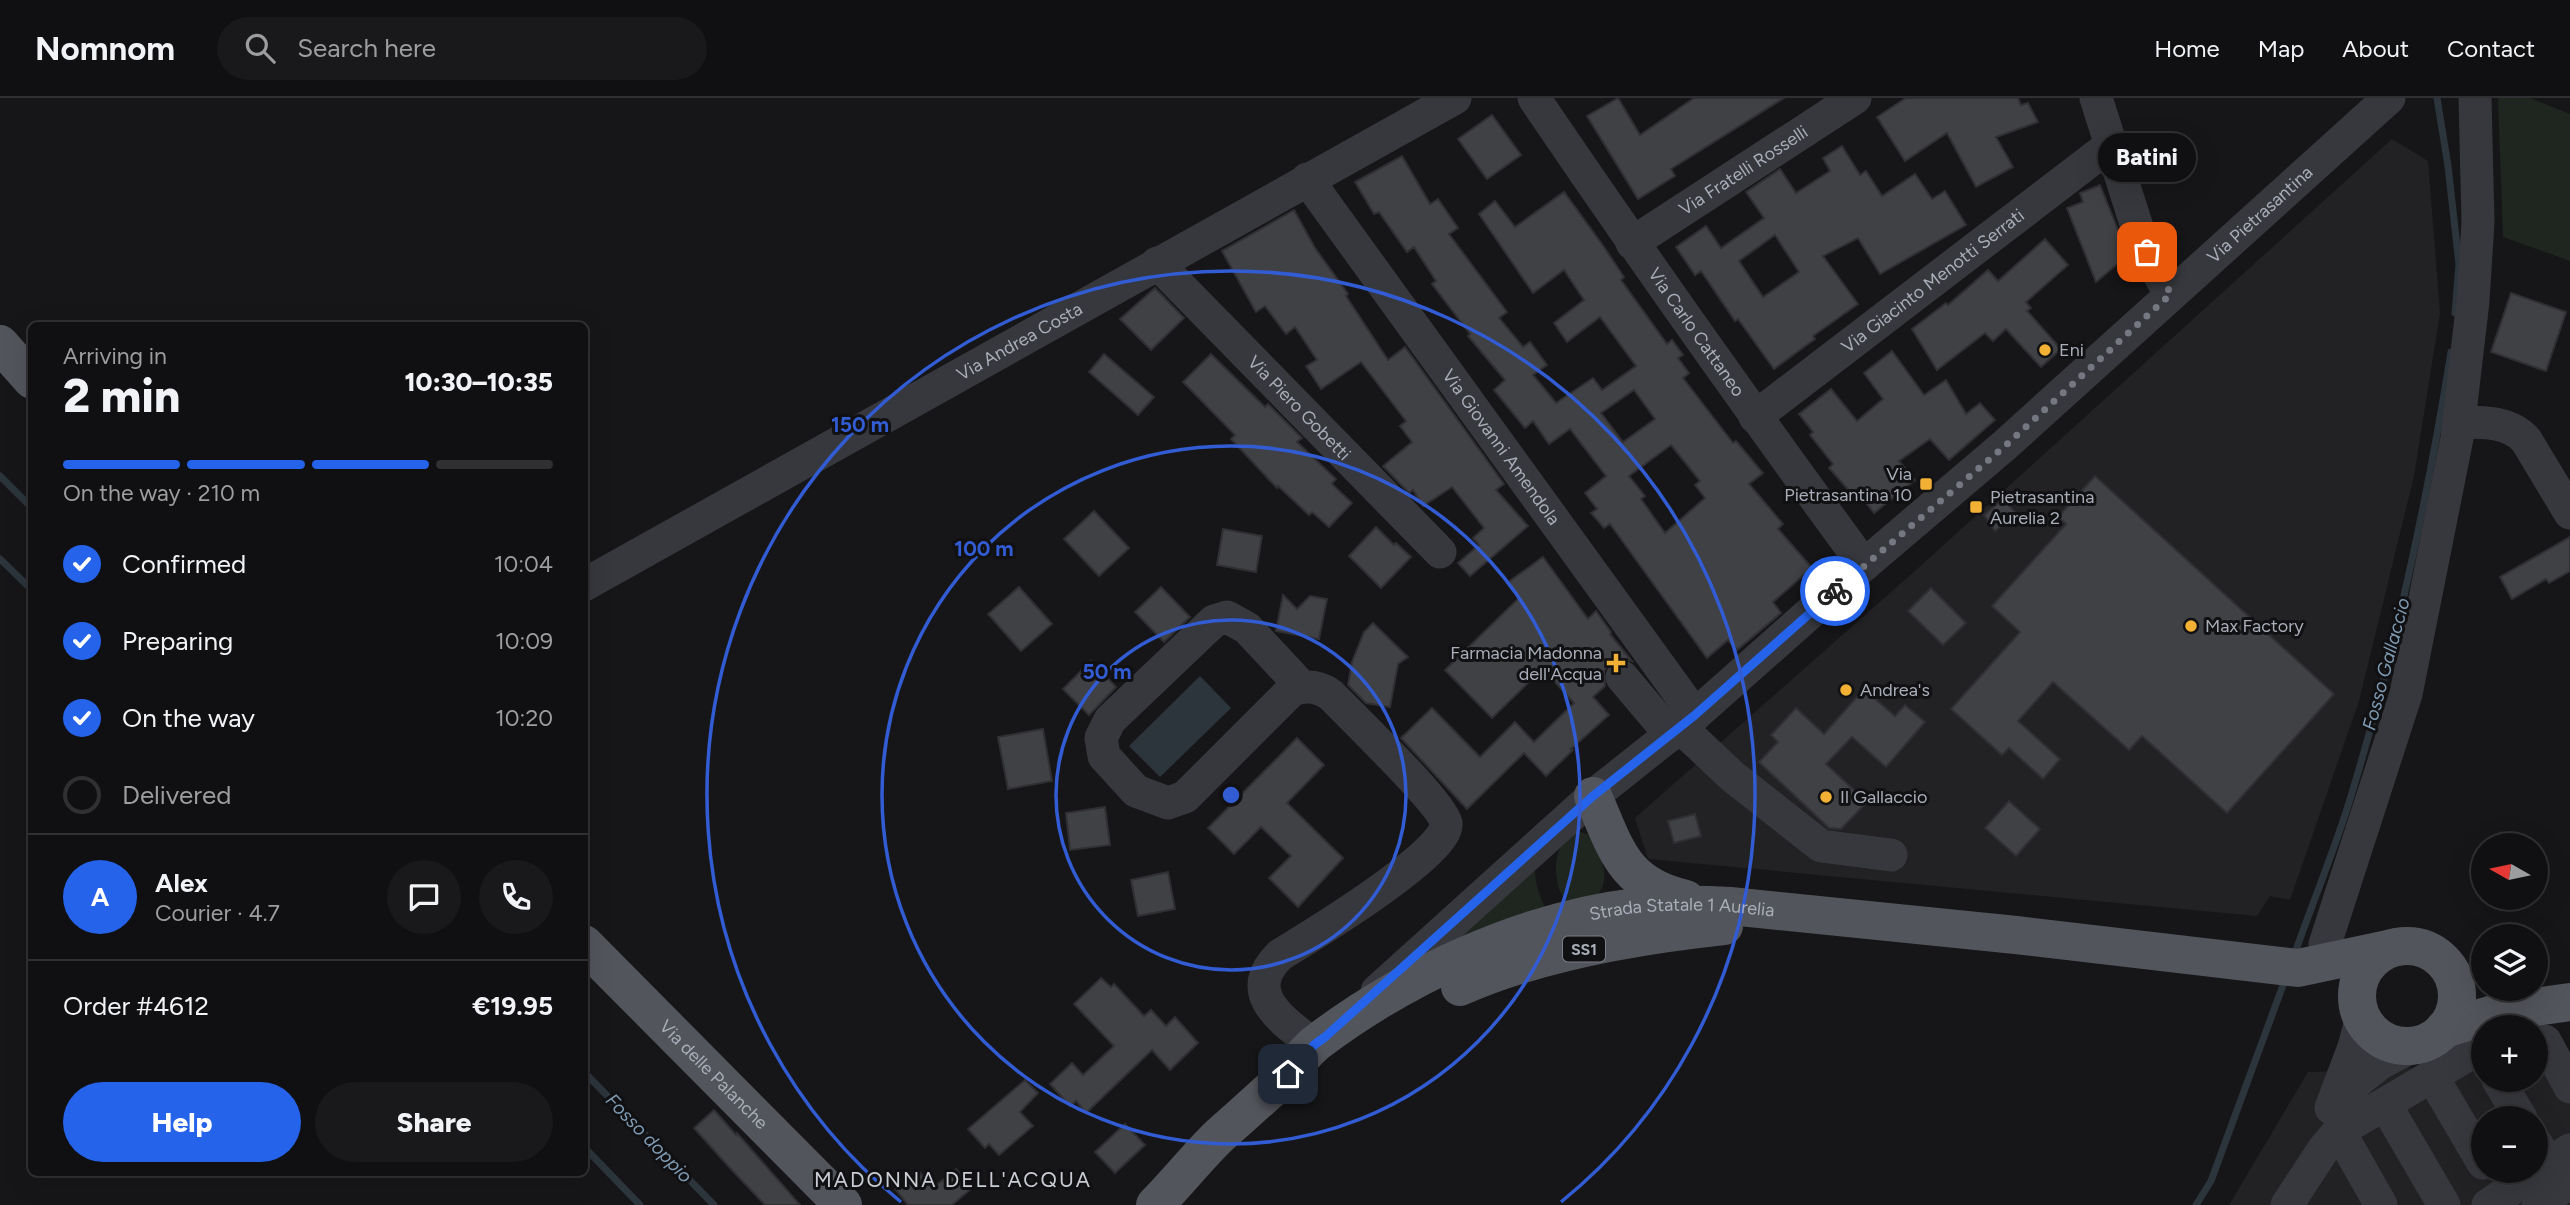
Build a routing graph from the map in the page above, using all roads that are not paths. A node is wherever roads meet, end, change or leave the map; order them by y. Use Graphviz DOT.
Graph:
graph roads {
  1 [pos="1455,98"];
  2 [pos="1534,98"];
  3 [pos="1855,98"];
  4 [pos="2096,98"];
  5 [pos="2389,98"];
  6 [pos="2475,98"];
  7 [pos="2112,144"];
  8 [pos="1307,179"];
  9 [pos="1632,243"];
  10 [pos="1157,263"];
  11 [pos="2171,294"];
  12 [pos="0,344"];
  13 [pos="28,376"];
  14 [pos="1755,417"];
  15 [pos="2459,422"];
  16 [pos="2570,513"];
  17 [pos="1440,552"];
  18 [pos="1864,565"];
  19 [pos="588,583"];
  20 [pos="1622,677"];
  21 [pos="1303,687"];
  22 [pos="1675,731"];
  23 [pos="1593,796"];
  24 [pos="1891,855"];
  25 [pos="1715,905"];
  26 [pos="1820,916"];
  27 [pos="2397,947"];
  28 [pos="588,948"];
  29 [pos="2312,956"];
  30 [pos="2444,962"];
  31 [pos="2471,972"];
  32 [pos="2561,1003"];
  33 [pos="2362,1017"];
  34 [pos="1320,1041"];
  35 [pos="2550,1042"];
  36 [pos="2431,1050"];
  37 [pos="2471,1050"];
  38 [pos="2570,1087"];
  39 [pos="2385,1104"];
  40 [pos="2335,1120"];
  41 [pos="1231,1126"];
  42 [pos="2471,1137"];
  43 [pos="2554,1172"];
  44 [pos="2493,1190"];
  45 [pos="2298,1199"];
  46 [pos="843,1205"];
  47 [pos="1155,1205"];
  48 [pos="2263,1205"];
  49 [pos="2381,1205"];
  50 [pos="2444,1205"];
  1 -- 8 [label="street, Via Andrea Costa"];
  2 -- 9 [label="street, Via Carlo Cattaneo"];
  3 -- 9 [label="street, Via Fratelli Rosselli"];
  4 -- 7 [label="street"];
  5 -- 11 [label="street, Via Pietrasantina"];
  6 -- 15 [label="street"];
  7 -- 11 [label="street"];
  7 -- 14 [label="street, Via Giacinto Menotti Serrati"];
  8 -- 10 [label="street, Via Andrea Costa"];
  8 -- 22 [label="street, Via Giovanni Amendola"];
  9 -- 14 [label="street, Via Carlo Cattaneo"];
  10 -- 17 [label="street, Via Piero Gobetti"];
  10 -- 19 [label="street, Via Andrea Costa"];
  11 -- 18 [label="street, Via Pietrasantina"];
  12 -- 13 [label="main road"];
  14 -- 18 [label="street, Via Carlo Cattaneo"];
  15 -- 16 [label="street"];
  15 -- 29 [label="street"];
  18 -- 22 [label="street, Via Pietrasantina"];
  20 -- 22 [label="street"];
  21 -- 21 [label="street"];
  21 -- 34 [label="street"];
  22 -- 23 [label="street, Via Pietrasantina"];
  22 -- 24 [label="street"];
  23 -- 25 [label="main road"];
  23 -- 34 [label="street, Via Pietrasantina"];
  25 -- 26 [label="main road, Strada Statale 1 Aurelia / SS1"];
  25 -- 34 [label="main road, Strada Statale 1 Aurelia / SS1"];
  26 -- 29 [label="main road, Strada Statale 1 Aurelia / SS1"];
  26 -- 41 [label="main road, Strada Statale 1 Aurelia / SS1"];
  27 -- 29 [label="main road, SS1"];
  27 -- 30 [label="main road, SS1"];
  27 -- 33 [label="main road"];
  28 -- 46 [label="main road, Via delle Palanche"];
  29 -- 33 [label="main road, SS1"];
  30 -- 31 [label="main road, SS1"];
  30 -- 36 [label="main road"];
  32 -- 36 [label="main road"];
  33 -- 36 [label="main road, SS1"];
  33 -- 40 [label="street"];
  34 -- 41 [label="main road, Strada Statale 1 Aurelia / SS1"];
  35 -- 38 [label="street"];
  36 -- 37 [label="street"];
  36 -- 39 [label="street"];
  36 -- 40 [label="street"];
  36 -- 42 [label="street"];
  39 -- 40 [label="street"];
  39 -- 50 [label="street"];
  40 -- 45 [label="street"];
  40 -- 48 [label="street"];
  40 -- 49 [label="street"];
  41 -- 47 [label="main road, Strada Statale 1 Aurelia / SS1"];
  43 -- 44 [label="street"];
}
